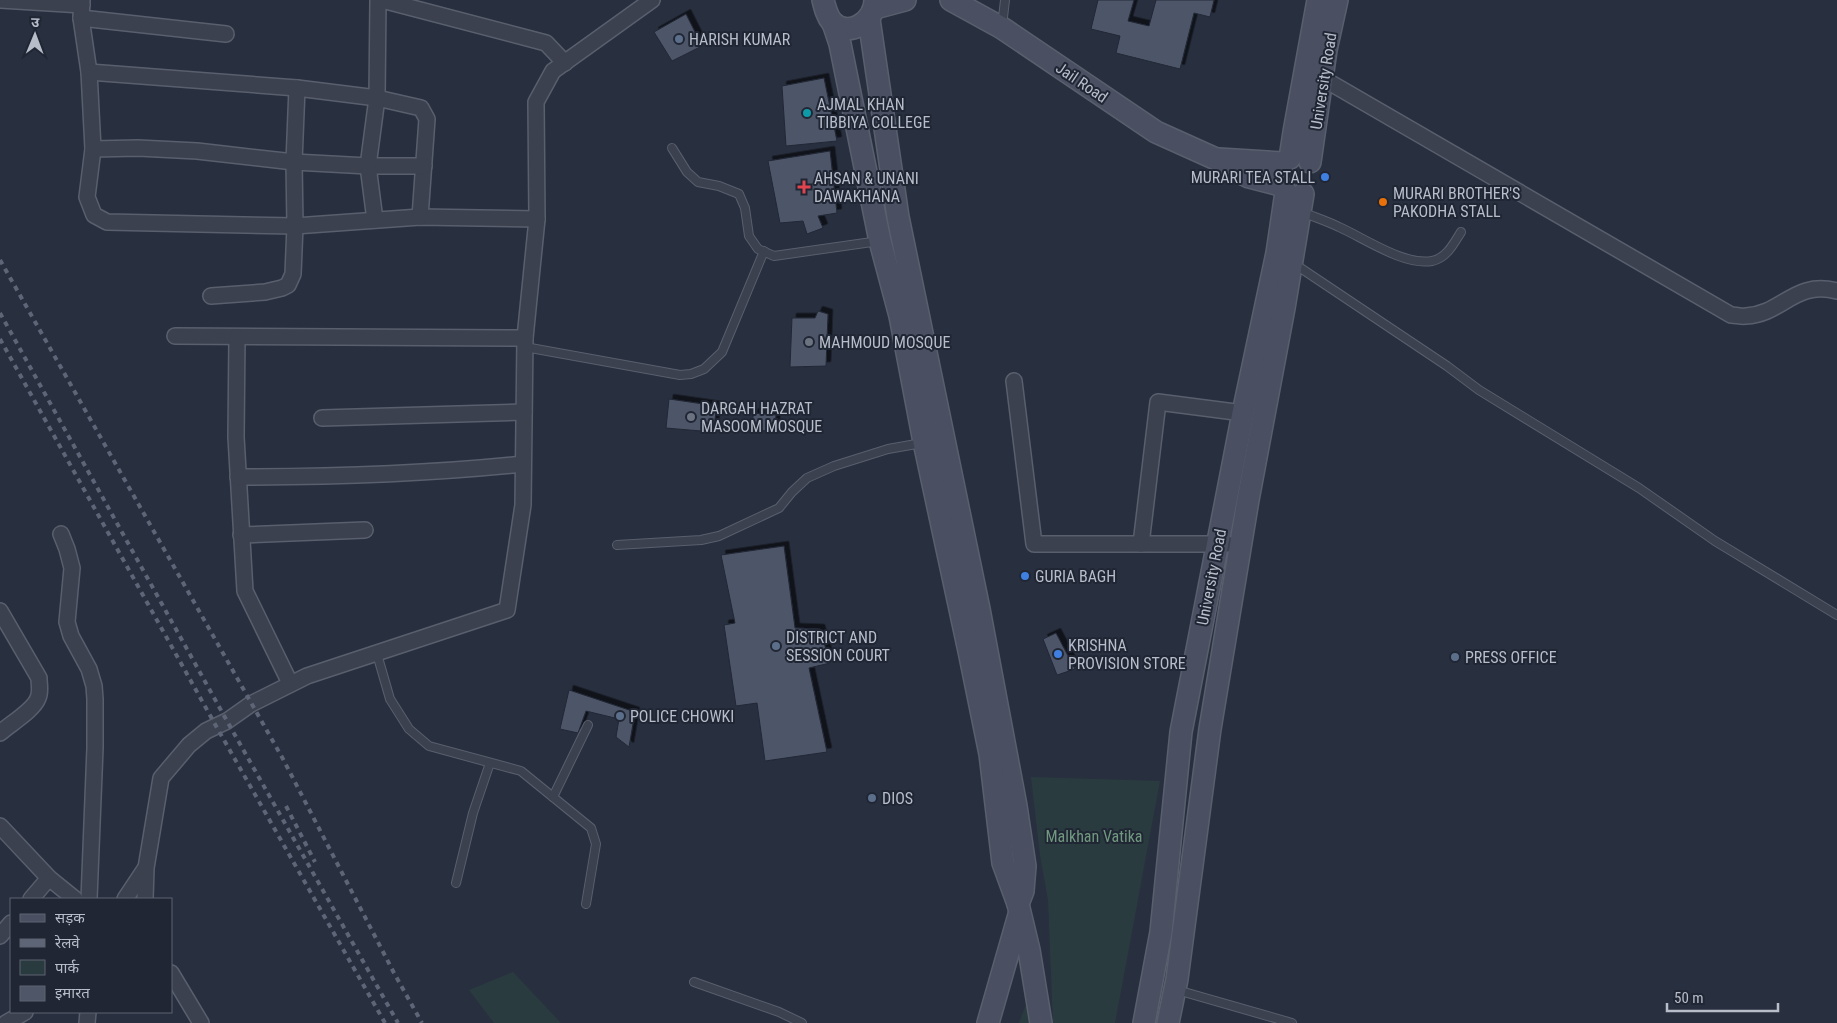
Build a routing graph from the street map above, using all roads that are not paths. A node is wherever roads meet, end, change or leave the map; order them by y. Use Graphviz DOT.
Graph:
graph roads {
  1 [pos="0,0"];
  2 [pos="380,0"];
  3 [pos="652,0"];
  4 [pos="823,0"];
  5 [pos="905,0"];
  6 [pos="951,0"];
  7 [pos="1005,0"];
  8 [pos="1318,0"];
  9 [pos="1337,0"];
  10 [pos="82,8"];
  11 [pos="873,9"];
  12 [pos="833,23"];
  13 [pos="1002,28"];
  14 [pos="226,34"];
  15 [pos="565,63"];
  16 [pos="89,72"];
  17 [pos="1322,78"];
  18 [pos="298,88"];
  19 [pos="377,98"];
  20 [pos="672,148"];
  21 [pos="93,149"];
  22 [pos="1216,159"];
  23 [pos="1294,161"];
  24 [pos="294,162"];
  25 [pos="368,166"];
  26 [pos="424,166"];
  27 [pos="1292,196"];
  28 [pos="420,217"];
  29 [pos="537,219"];
  30 [pos="375,220"];
  31 [pos="295,226"];
  32 [pos="1461,232"];
  33 [pos="880,241"];
  34 [pos="764,251"];
  35 [pos="1292,262"];
  36 [pos="1837,291"];
  37 [pos="211,296"];
  38 [pos="175,336"];
  39 [pos="237,337"];
  40 [pos="525,342"];
  41 [pos="1014,381"];
  42 [pos="524,412"];
  43 [pos="1244,412"];
  44 [pos="322,418"];
  45 [pos="934,441"];
  46 [pos="523,464"];
  47 [pos="238,478"];
  48 [pos="365,530"];
  49 [pos="61,534"];
  50 [pos="241,535"];
  51 [pos="1141,544"];
  52 [pos="1217,544"];
  53 [pos="1241,544"];
  54 [pos="617,545"];
  55 [pos="0,611"];
  56 [pos="1837,615"];
  57 [pos="377,654"];
  58 [pos="290,683"];
  59 [pos="588,725"];
  60 [pos="0,732"];
  61 [pos="490,763"];
  62 [pos="553,797"];
  63 [pos="0,826"];
  64 [pos="146,868"];
  65 [pos="49,878"];
  66 [pos="456,883"];
  67 [pos="32,898"];
  68 [pos="74,898"];
  69 [pos="88,898"];
  70 [pos="126,898"];
  71 [pos="145,898"];
  72 [pos="586,904"];
  73 [pos="1019,909"];
  74 [pos="10,924"];
  75 [pos="0,936"];
  76 [pos="172,974"];
  77 [pos="694,982"];
  78 [pos="1175,989"];
  79 [pos="24,1013"];
  80 [pos="6,1023"];
  81 [pos="201,1023"];
  82 [pos="802,1023"];
  83 [pos="988,1023"];
  84 [pos="1041,1023"];
  85 [pos="1144,1023"];
  86 [pos="1168,1023"];
  87 [pos="1292,1023"];
  1 -- 10 [label="street"];
  2 -- 15 [label="street"];
  2 -- 19 [label="street"];
  3 -- 15 [label="street"];
  4 -- 12 [label="main road"];
  5 -- 11 [label="main road"];
  6 -- 13 [label="main road, Jail Road"];
  7 -- 13 [label="lane"];
  8 -- 23 [label="main road, University Road"];
  9 -- 17 [label="main road, University Road"];
  10 -- 14 [label="street"];
  10 -- 16 [label="street"];
  11 -- 12 [label="main road"];
  11 -- 45 [label="main road"];
  12 -- 33 [label="main road"];
  13 -- 22 [label="main road, Jail Road"];
  15 -- 29 [label="street"];
  16 -- 18 [label="street"];
  16 -- 21 [label="street"];
  17 -- 23 [label="main road, University Road"];
  17 -- 36 [label="street"];
  18 -- 19 [label="street"];
  18 -- 24 [label="street"];
  19 -- 25 [label="street"];
  19 -- 26 [label="street"];
  20 -- 34 [label="lane"];
  21 -- 24 [label="street"];
  21 -- 31 [label="street"];
  22 -- 23 [label="main road, Jail Road"];
  22 -- 27 [label="main road, Jail Road"];
  23 -- 27 [label="main road"];
  23 -- 27 [label="main road"];
  24 -- 25 [label="street"];
  24 -- 31 [label="street"];
  25 -- 26 [label="street"];
  25 -- 30 [label="street"];
  26 -- 28 [label="street"];
  27 -- 32 [label="lane"];
  27 -- 35 [label="main road, University Road"];
  27 -- 43 [label="main road, University Road"];
  28 -- 29 [label="street"];
  28 -- 30 [label="street"];
  29 -- 40 [label="street"];
  30 -- 31 [label="street"];
  31 -- 37 [label="street"];
  33 -- 34 [label="lane"];
  33 -- 45 [label="main road"];
  34 -- 40 [label="lane"];
  35 -- 53 [label="main road, University Road"];
  35 -- 56 [label="lane"];
  38 -- 39 [label="street"];
  39 -- 40 [label="street"];
  39 -- 47 [label="street"];
  40 -- 42 [label="street"];
  41 -- 51 [label="street"];
  42 -- 44 [label="street"];
  42 -- 46 [label="street"];
  43 -- 51 [label="street"];
  43 -- 52 [label="main road, University Road"];
  45 -- 54 [label="lane"];
  45 -- 73 [label="main road"];
  46 -- 47 [label="street"];
  46 -- 57 [label="street"];
  47 -- 50 [label="street"];
  48 -- 50 [label="street"];
  49 -- 69 [label="street"];
  50 -- 58 [label="street"];
  51 -- 52 [label="street"];
  52 -- 53 [label="street"];
  52 -- 85 [label="main road, University Road"];
  53 -- 78 [label="main road, University Road"];
  55 -- 60 [label="street"];
  57 -- 58 [label="street"];
  57 -- 61 [label="lane"];
  58 -- 64 [label="street"];
  59 -- 62 [label="lane"];
  61 -- 62 [label="lane"];
  61 -- 66 [label="lane"];
  62 -- 72 [label="lane"];
  63 -- 65 [label="street"];
  64 -- 70 [label="street"];
  64 -- 71 [label="street"];
  65 -- 67 [label="street"];
  65 -- 68 [label="street"];
  73 -- 83 [label="main road"];
  73 -- 84 [label="main road"];
  74 -- 75 [label="street"];
  76 -- 81 [label="street"];
  77 -- 82 [label="lane"];
  78 -- 86 [label="main road, University Road"];
  78 -- 87 [label="lane"];
  79 -- 80 [label="street"];
}
